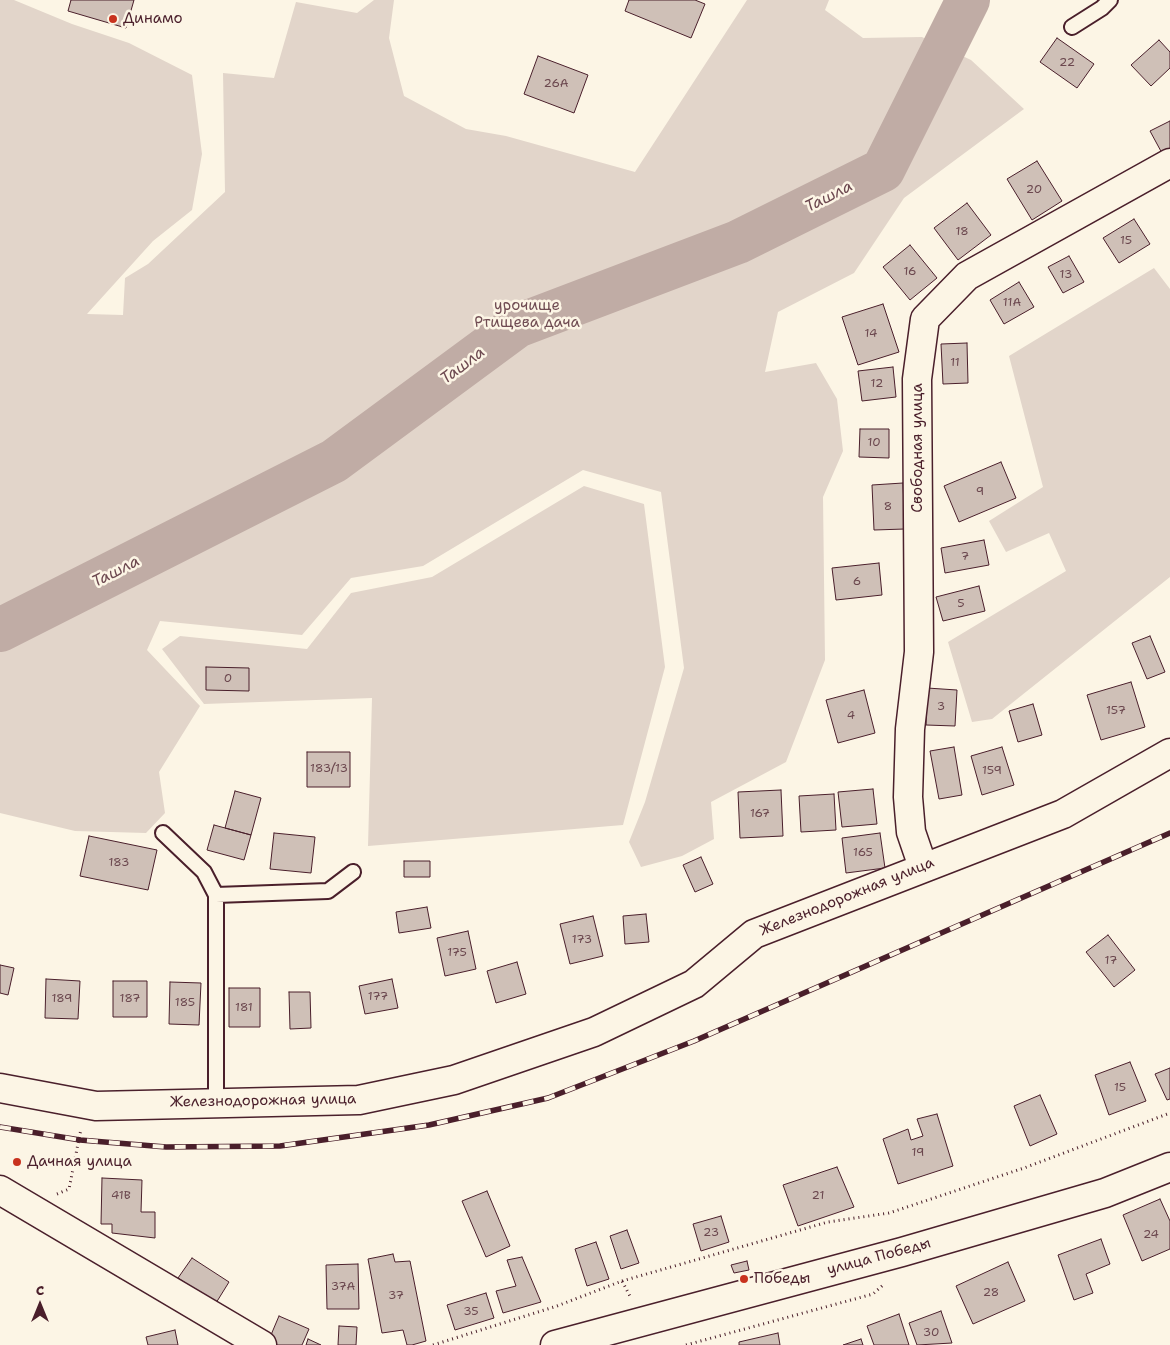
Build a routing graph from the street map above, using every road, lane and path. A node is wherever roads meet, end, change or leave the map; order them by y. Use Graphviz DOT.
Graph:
graph roads {
  1 [pos="1110,0"];
  2 [pos="1072,27"];
  3 [pos="1170,163"];
  4 [pos="1170,753"];
  5 [pos="163,834"];
  6 [pos="923,867"];
  7 [pos="353,872"];
  8 [pos="216,895"];
  9 [pos="0,1088"];
  10 [pos="216,1102"];
  11 [pos="84,1104"];
  12 [pos="1170,1113"];
  13 [pos="1170,1167"];
  14 [pos="2,1194"];
  15 [pos="53,1196"];
  16 [pos="622,1281"];
  17 [pos="643,1321"];
  18 [pos="262,1345"];
  19 [pos="433,1345"];
  20 [pos="555,1345"];
  1 -- 2 [label="lane"];
  3 -- 6 [label="street, Свободная улица"];
  4 -- 6 [label="street, Железнодорожная улица"];
  5 -- 8 [label="lane"];
  6 -- 10 [label="street, Железнодорожная улица"];
  7 -- 8 [label="lane"];
  8 -- 10 [label="lane"];
  9 -- 11 [label="street, Железнодорожная улица"];
  10 -- 11 [label="street, Железнодорожная улица"];
  11 -- 15 [label="path"];
  12 -- 16 [label="path"];
  13 -- 17 [label="street, улица Победы"];
  14 -- 18 [label="street"];
  16 -- 17 [label="path"];
  16 -- 19 [label="path"];
  17 -- 20 [label="street, улица Победы"];
}
